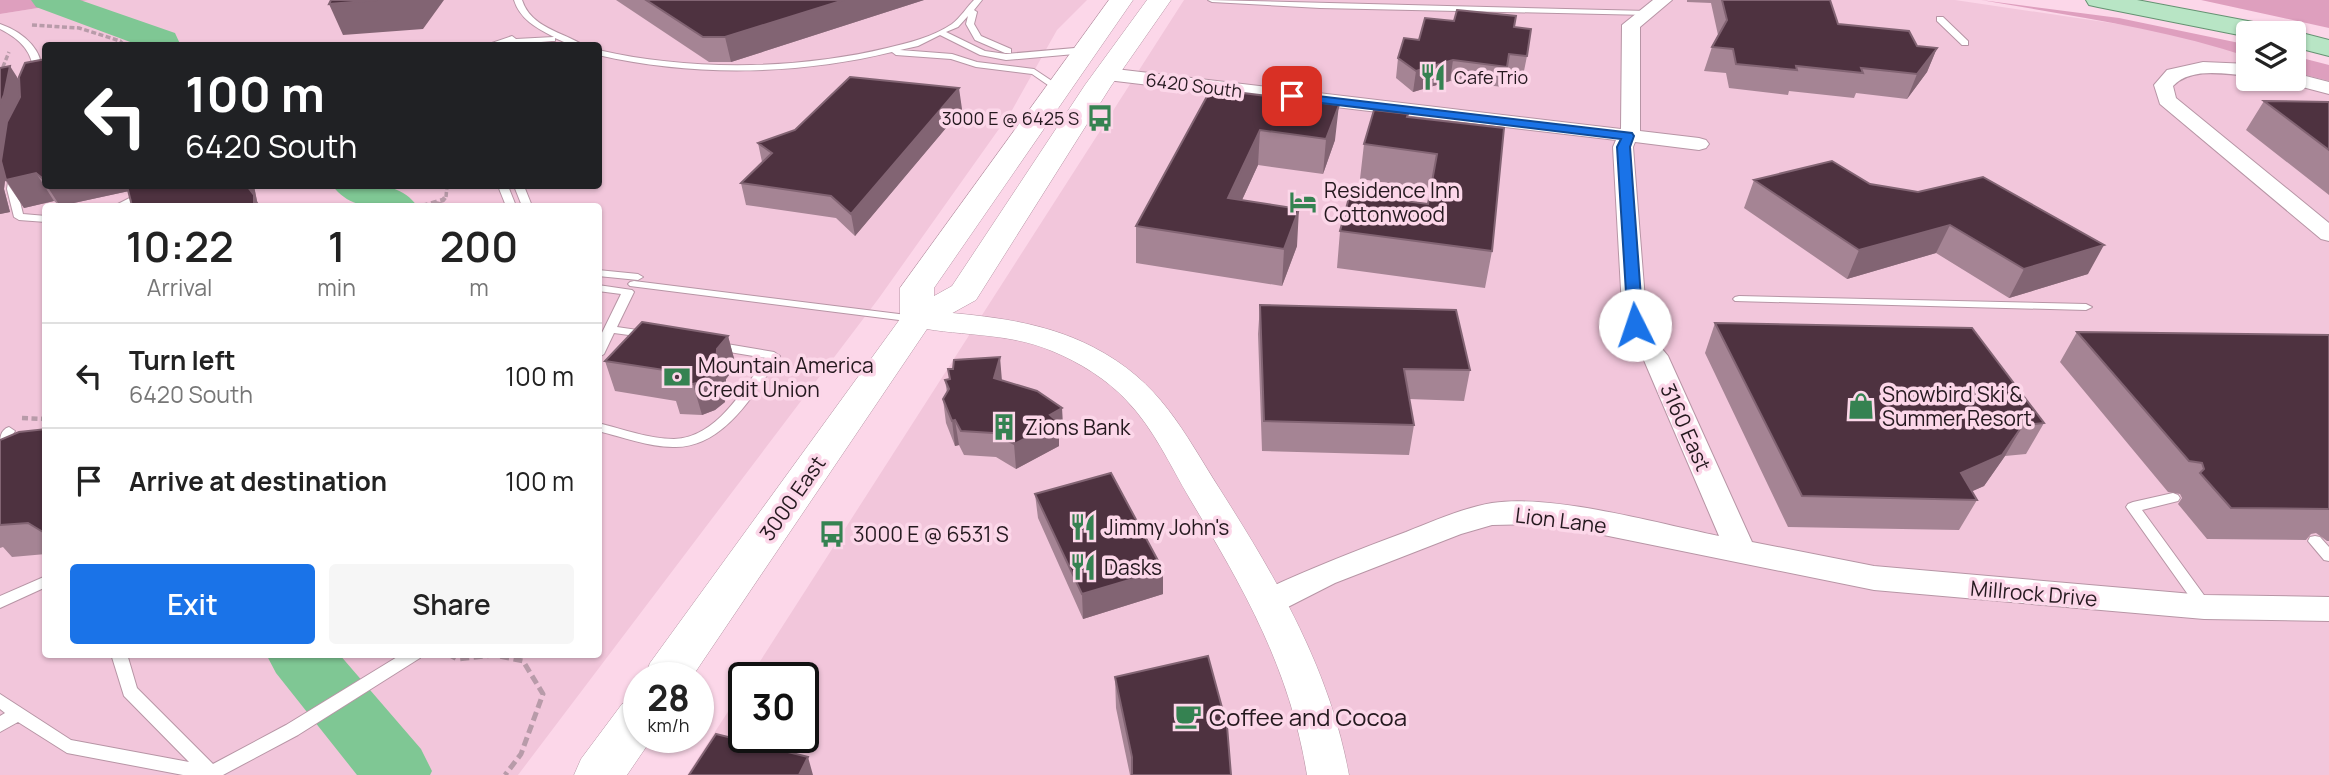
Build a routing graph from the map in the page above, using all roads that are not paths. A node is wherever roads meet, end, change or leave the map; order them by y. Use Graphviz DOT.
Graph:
graph roads {
  1 [pos="518,0"];
  2 [pos="978,0"];
  3 [pos="1121,0"];
  4 [pos="1159,0"];
  5 [pos="1212,0"];
  6 [pos="2098,0"];
  7 [pos="1296,2"];
  8 [pos="1657,5"];
  9 [pos="973,12"];
  10 [pos="1940,19"];
  11 [pos="536,23"];
  12 [pos="2,27"];
  13 [pos="2236,27"];
  14 [pos="943,34"];
  15 [pos="568,40"];
  16 [pos="926,40"];
  17 [pos="499,42"];
  18 [pos="515,42"];
  19 [pos="572,42"];
  20 [pos="2306,42"];
  21 [pos="1965,43"];
  22 [pos="2329,48"];
  23 [pos="1086,50"];
  24 [pos="602,53"];
  25 [pos="871,54"];
  26 [pos="1033,56"];
  27 [pos="976,64"];
  28 [pos="2236,69"];
  29 [pos="1107,74"];
  30 [pos="2306,82"];
  31 [pos="34,83"];
  32 [pos="2329,88"];
  33 [pos="1058,89"];
  34 [pos="1628,136"];
  35 [pos="1699,144"];
  36 [pos="16,162"];
  37 [pos="154,189"];
  38 [pos="125,203"];
  39 [pos="42,219"];
  40 [pos="2329,234"];
  41 [pos="602,274"];
  42 [pos="633,284"];
  43 [pos="602,288"];
  44 [pos="1739,299"];
  45 [pos="2086,307"];
  46 [pos="917,319"];
  47 [pos="609,329"];
  48 [pos="664,338"];
  49 [pos="602,345"];
  50 [pos="704,345"];
  51 [pos="602,428"];
  52 [pos="9,431"];
  53 [pos="0,443"];
  54 [pos="2173,498"];
  55 [pos="2315,541"];
  56 [pos="1741,552"];
  57 [pos="2329,556"];
  58 [pos="42,584"];
  59 [pos="0,602"];
  60 [pos="1269,602"];
  61 [pos="2204,607"];
  62 [pos="2329,609"];
  63 [pos="120,658"];
  64 [pos="409,658"];
  65 [pos="677,662"];
  66 [pos="0,701"];
  67 [pos="18,713"];
  68 [pos="0,725"];
  69 [pos="623,741"];
  70 [pos="211,773"];
  71 [pos="599,775"];
  72 [pos="1328,775"];
  1 -- 11 [label="lane"];
  2 -- 9 [label="lane"];
  3 -- 23 [label="main road"];
  4 -- 29 [label="main road, 3000 East"];
  5 -- 7 [label="lane"];
  6 -- 13 [label="main road"];
  7 -- 8 [label="lane"];
  8 -- 34 [label="street"];
  9 -- 14 [label="lane"];
  9 -- 26 [label="lane"];
  10 -- 21 [label="lane"];
  11 -- 15 [label="lane"];
  11 -- 17 [label="lane"];
  12 -- 31 [label="lane"];
  14 -- 16 [label="lane"];
  14 -- 26 [label="lane"];
  15 -- 18 [label="lane"];
  15 -- 19 [label="lane"];
  16 -- 25 [label="lane"];
  16 -- 27 [label="lane"];
  20 -- 22 [label="main road"];
  23 -- 26 [label="lane"];
  23 -- 33 [label="main road"];
  24 -- 25 [label="lane"];
  25 -- 27 [label="lane"];
  27 -- 33 [label="lane"];
  28 -- 40 [label="street"];
  29 -- 34 [label="street, 6420 South"];
  29 -- 46 [label="main road, 3000 East"];
  30 -- 32 [label="street"];
  33 -- 46 [label="main road"];
  34 -- 35 [label="street, 6420 South"];
  34 -- 56 [label="street, 3160 East"];
  36 -- 39 [label="lane"];
  37 -- 38 [label="lane"];
  41 -- 42 [label="lane"];
  42 -- 43 [label="lane"];
  42 -- 46 [label="lane"];
  42 -- 47 [label="lane"];
  44 -- 45 [label="lane"];
  46 -- 60 [label="street"];
  46 -- 65 [label="main road, 3000 East"];
  47 -- 48 [label="lane"];
  47 -- 49 [label="lane"];
  50 -- 51 [label="lane"];
  52 -- 53 [label="lane"];
  54 -- 61 [label="lane"];
  55 -- 57 [label="lane"];
  56 -- 60 [label="street, Lion Lane"];
  56 -- 61 [label="street, Millrock Drive"];
  58 -- 59 [label="lane"];
  60 -- 72 [label="street"];
  61 -- 62 [label="street, Millrock Drive"];
  63 -- 70 [label="lane"];
  64 -- 70 [label="lane"];
  66 -- 67 [label="lane"];
  67 -- 68 [label="lane"];
  67 -- 70 [label="lane"];
  69 -- 71 [label="main road"];
}
